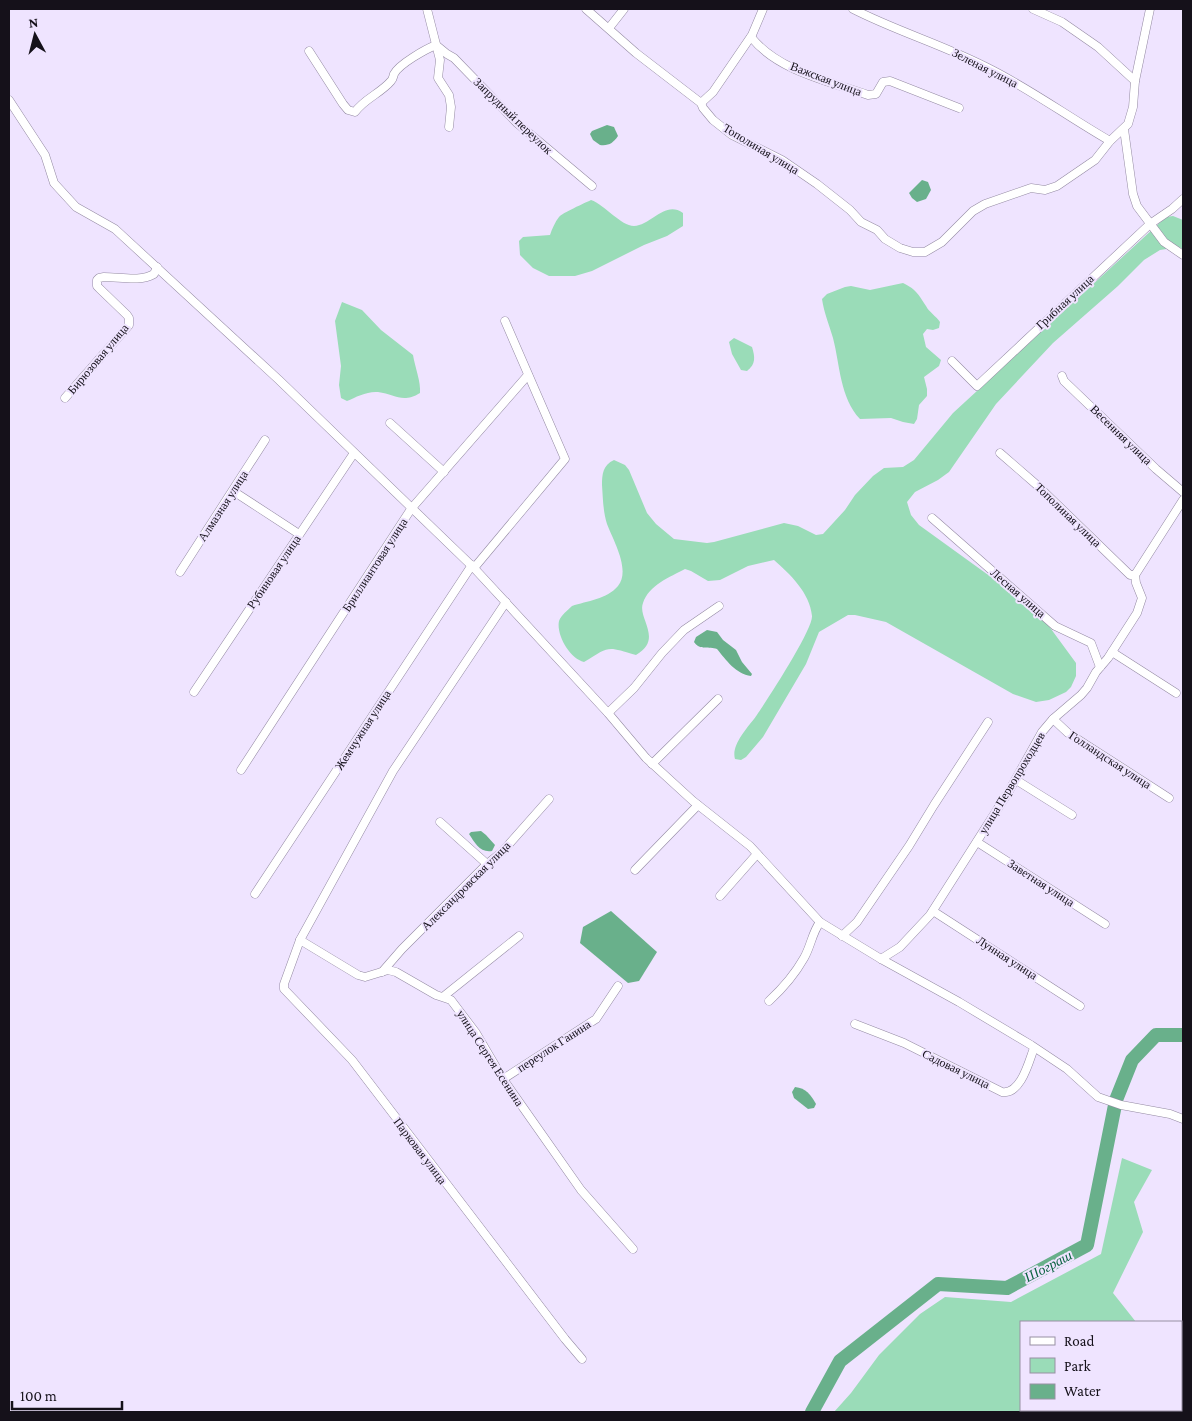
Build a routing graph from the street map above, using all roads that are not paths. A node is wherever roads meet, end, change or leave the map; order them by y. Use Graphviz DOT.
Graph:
graph roads {
  1 [pos="427,9"];
  2 [pos="586,9"];
  3 [pos="624,9"];
  4 [pos="763,9"];
  5 [pos="853,9"];
  6 [pos="1033,9"];
  7 [pos="1150,9"];
  8 [pos="609,28"];
  9 [pos="751,37"];
  10 [pos="436,45"];
  11 [pos="310,51"];
  12 [pos="1135,81"];
  13 [pos="9,100"];
  14 [pos="701,103"];
  15 [pos="959,108"];
  16 [pos="449,128"];
  17 [pos="1124,128"];
  18 [pos="1110,141"];
  19 [pos="592,186"];
  20 [pos="1183,199"];
  21 [pos="1150,224"];
  22 [pos="1183,255"];
  23 [pos="157,267"];
  24 [pos="505,321"];
  25 [pos="952,361"];
  26 [pos="528,375"];
  27 [pos="1062,376"];
  28 [pos="65,398"];
  29 [pos="390,423"];
  30 [pos="265,440"];
  31 [pos="354,453"];
  32 [pos="1000,453"];
  33 [pos="444,472"];
  34 [pos="233,491"];
  35 [pos="1183,492"];
  36 [pos="1183,500"];
  37 [pos="412,509"];
  38 [pos="932,518"];
  39 [pos="300,534"];
  40 [pos="473,567"];
  41 [pos="180,572"];
  42 [pos="1135,575"];
  43 [pos="506,602"];
  44 [pos="719,606"];
  45 [pos="1112,652"];
  46 [pos="1100,667"];
  47 [pos="194,692"];
  48 [pos="1176,693"];
  49 [pos="718,699"];
  50 [pos="608,713"];
  51 [pos="1053,719"];
  52 [pos="988,722"];
  53 [pos="652,764"];
  54 [pos="241,770"];
  55 [pos="1016,780"];
  56 [pos="1169,798"];
  57 [pos="549,799"];
  58 [pos="698,806"];
  59 [pos="1072,815"];
  60 [pos="440,822"];
  61 [pos="977,842"];
  62 [pos="757,854"];
  63 [pos="487,864"];
  64 [pos="635,870"];
  65 [pos="255,894"];
  66 [pos="720,896"];
  67 [pos="933,911"];
  68 [pos="820,922"];
  69 [pos="1105,924"];
  70 [pos="519,936"];
  71 [pos="842,936"];
  72 [pos="300,940"];
  73 [pos="881,960"];
  74 [pos="382,972"];
  75 [pos="618,986"];
  76 [pos="444,996"];
  77 [pos="769,1002"];
  78 [pos="1080,1006"];
  79 [pos="855,1024"];
  80 [pos="1034,1048"];
  81 [pos="503,1079"];
  82 [pos="1183,1119"];
  83 [pos="633,1249"];
  84 [pos="582,1359"];
  1 -- 10 [label="street"];
  2 -- 8 [label="street, Тополиная улица"];
  3 -- 8 [label="street"];
  4 -- 9 [label="street"];
  5 -- 18 [label="street, Зеленая улица"];
  6 -- 12 [label="street"];
  7 -- 12 [label="street"];
  8 -- 14 [label="street, Тополиная улица"];
  9 -- 14 [label="street"];
  9 -- 15 [label="street, Важская улица"];
  10 -- 11 [label="street"];
  10 -- 16 [label="street"];
  10 -- 19 [label="street, Запрудный переулок"];
  12 -- 17 [label="street"];
  13 -- 23 [label="street"];
  14 -- 18 [label="street, Тополиная улица"];
  17 -- 18 [label="street, Тополиная улица"];
  17 -- 21 [label="street"];
  20 -- 21 [label="street, Грибная улица"];
  21 -- 22 [label="street"];
  21 -- 25 [label="street, Грибная улица"];
  23 -- 28 [label="street, Бирюзовая улица"];
  23 -- 31 [label="street"];
  24 -- 26 [label="street, Жемчужная улица"];
  26 -- 33 [label="street, Бриллиантовая улица"];
  26 -- 40 [label="street, Жемчужная улица"];
  27 -- 35 [label="street, Весенняя улица"];
  29 -- 33 [label="street"];
  30 -- 34 [label="street, Алмазная улица"];
  31 -- 37 [label="street"];
  31 -- 39 [label="street, Рубиновая улица"];
  32 -- 42 [label="street, Тополиная улица"];
  33 -- 37 [label="street, Бриллиантовая улица"];
  34 -- 39 [label="street"];
  34 -- 41 [label="street, Алмазная улица"];
  36 -- 42 [label="street"];
  37 -- 40 [label="street"];
  37 -- 54 [label="street, Бриллиантовая улица"];
  38 -- 46 [label="street, Лесная улица"];
  39 -- 47 [label="street, Рубиновая улица"];
  40 -- 43 [label="street"];
  40 -- 65 [label="street, Жемчужная улица"];
  42 -- 45 [label="street, улица Первопроходцев"];
  43 -- 50 [label="street"];
  43 -- 72 [label="street, Парковая улица"];
  44 -- 50 [label="street"];
  45 -- 46 [label="street, улица Первопроходцев"];
  45 -- 48 [label="street"];
  46 -- 51 [label="street, улица Первопроходцев"];
  49 -- 53 [label="street"];
  50 -- 53 [label="street"];
  51 -- 55 [label="street, улица Первопроходцев"];
  51 -- 56 [label="street, Голландская улица"];
  52 -- 71 [label="street"];
  53 -- 58 [label="street"];
  55 -- 59 [label="street"];
  55 -- 61 [label="street, улица Первопроходцев"];
  57 -- 63 [label="street, Александровская улица"];
  58 -- 62 [label="street"];
  58 -- 64 [label="street"];
  60 -- 63 [label="street"];
  61 -- 67 [label="street, улица Первопроходцев"];
  61 -- 69 [label="street, Заветная улица"];
  62 -- 66 [label="street"];
  62 -- 68 [label="street"];
  63 -- 74 [label="street, Александровская улица"];
  67 -- 73 [label="street, улица Первопроходцев"];
  67 -- 78 [label="street, Лунная улица"];
  68 -- 71 [label="street"];
  68 -- 77 [label="street"];
  70 -- 76 [label="street"];
  71 -- 73 [label="street"];
  72 -- 74 [label="street, улица Сергея Есенина"];
  72 -- 84 [label="street, Парковая улица"];
  73 -- 80 [label="street"];
  74 -- 76 [label="street, улица Сергея Есенина"];
  75 -- 81 [label="street, переулок Ганина"];
  76 -- 81 [label="street, улица Сергея Есенина"];
  79 -- 80 [label="street, Садовая улица"];
  80 -- 82 [label="street"];
  81 -- 83 [label="street, улица Сергея Есенина"];
}
